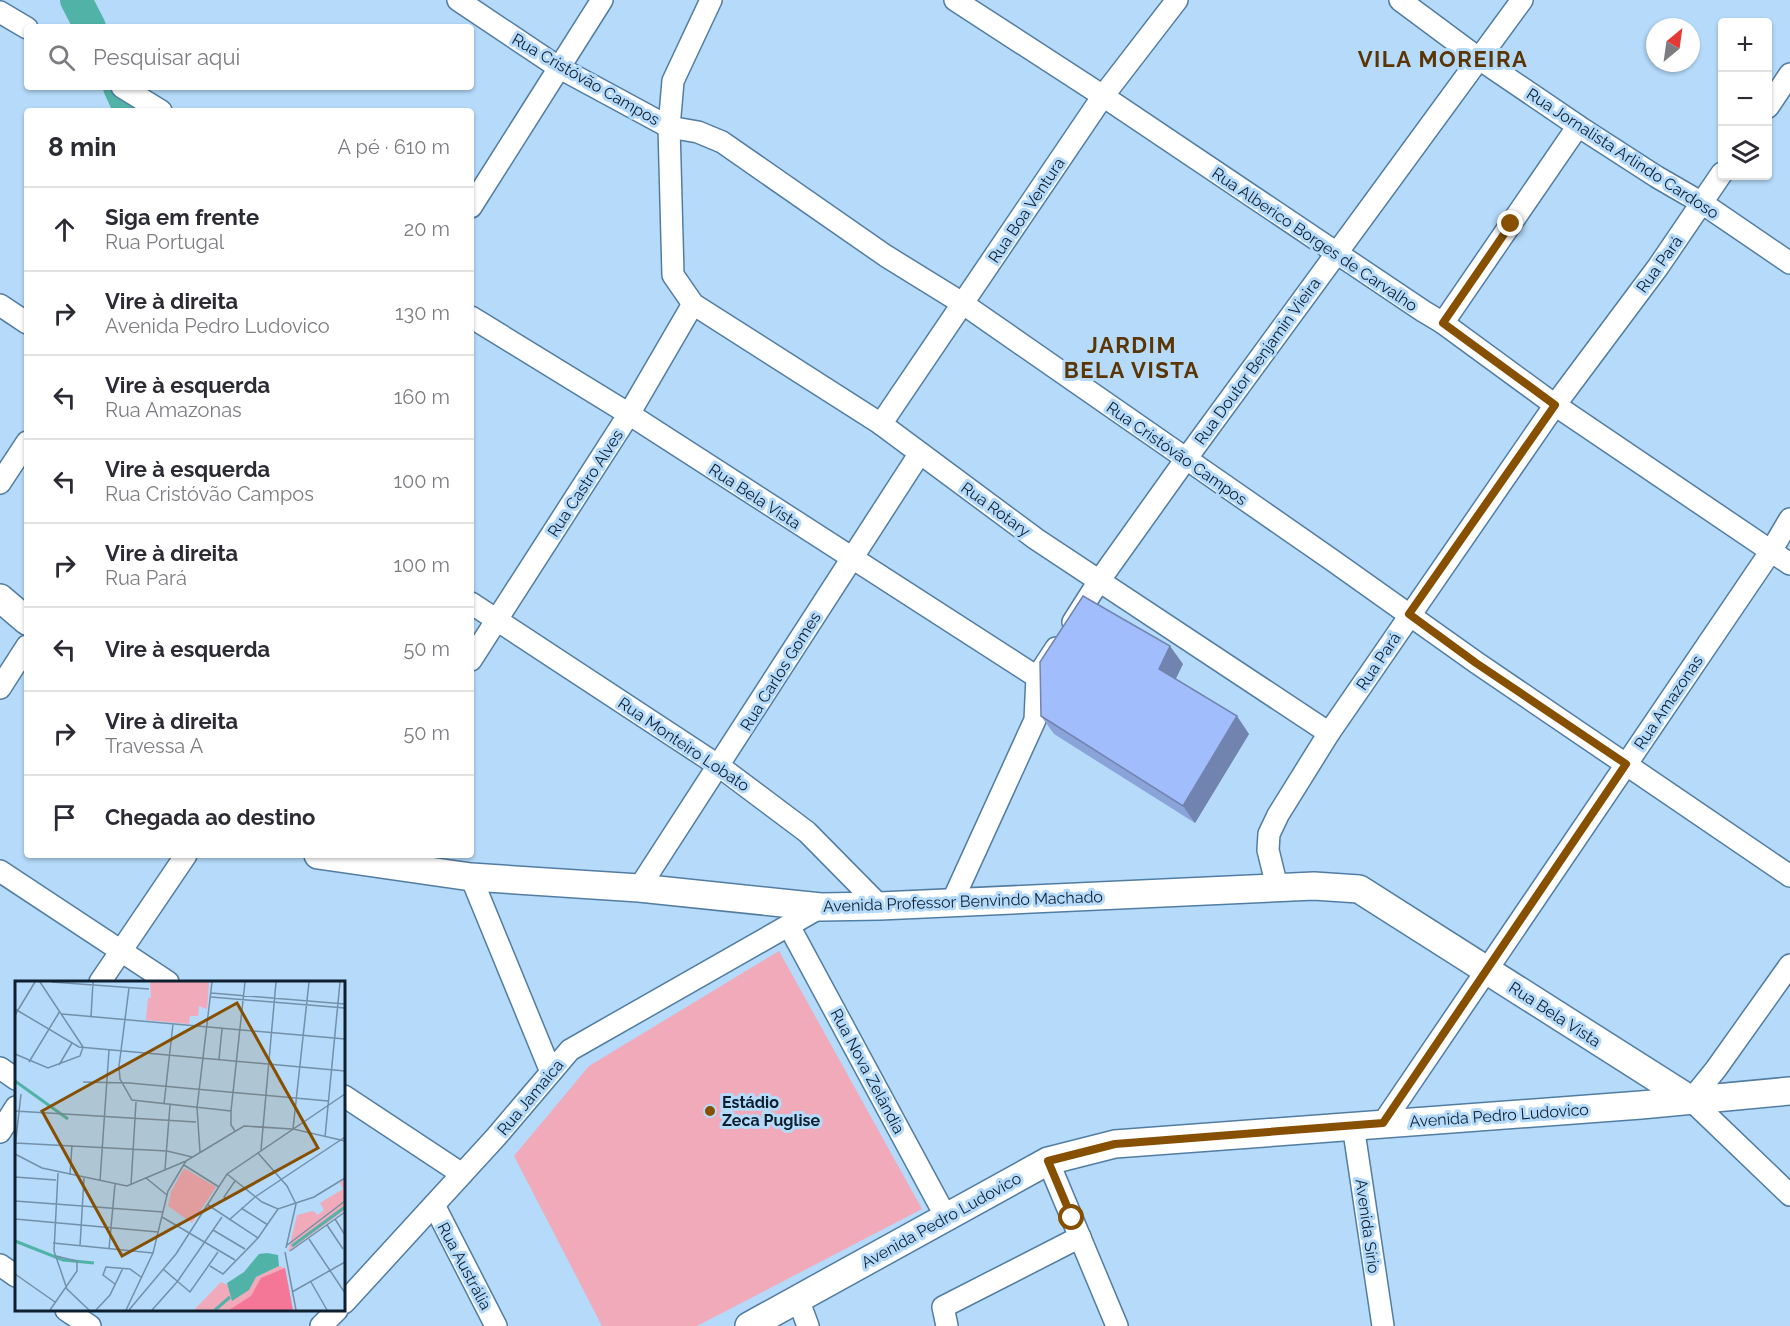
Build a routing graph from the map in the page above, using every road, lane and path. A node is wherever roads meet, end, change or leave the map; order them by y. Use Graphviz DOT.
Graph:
graph roads {
  1 [pos="458,0"];
  2 [pos="602,0"];
  3 [pos="711,0"];
  4 [pos="955,0"];
  5 [pos="1178,0"];
  6 [pos="1400,0"];
  7 [pos="1522,0"];
  8 [pos="0,12"];
  9 [pos="24,26"];
  10 [pos="1478,58"];
  11 [pos="558,67"];
  12 [pos="1790,74"];
  13 [pos="127,90"];
  14 [pos="1103,96"];
  15 [pos="1772,100"];
  16 [pos="157,108"];
  17 [pos="1578,126"];
  18 [pos="669,127"];
  19 [pos="1718,179"];
  20 [pos="474,202"];
  21 [pos="1698,209"];
  22 [pos="1336,254"];
  23 [pos="1790,263"];
  24 [pos="962,303"];
  25 [pos="693,304"];
  26 [pos="0,305"];
  27 [pos="474,319"];
  28 [pos="24,321"];
  29 [pos="1443,323"];
  30 [pos="1555,405"];
  31 [pos="629,414"];
  32 [pos="881,424"];
  33 [pos="24,447"];
  34 [pos="920,453"];
  35 [pos="1186,459"];
  36 [pos="0,483"];
  37 [pos="1790,519"];
  38 [pos="1771,551"];
  39 [pos="851,559"];
  40 [pos="1790,564"];
  41 [pos="1099,581"];
  42 [pos="0,598"];
  43 [pos="474,605"];
  44 [pos="1409,614"];
  45 [pos="24,618"];
  46 [pos="497,620"];
  47 [pos="24,650"];
  48 [pos="474,655"];
  49 [pos="1037,677"];
  50 [pos="0,688"];
  51 [pos="1329,733"];
  52 [pos="1626,764"];
  53 [pos="719,766"];
  54 [pos="184,858"];
  55 [pos="347,858"];
  56 [pos="0,871"];
  57 [pos="1790,876"];
  58 [pos="471,877"];
  59 [pos="1277,887"];
  60 [pos="639,888"];
  61 [pos="1359,889"];
  62 [pos="952,902"];
  63 [pos="880,906"];
  64 [pos="821,908"];
  65 [pos="789,926"];
  66 [pos="122,951"];
  67 [pos="1790,965"];
  68 [pos="1486,970"];
  69 [pos="101,981"];
  70 [pos="167,981"];
  71 [pos="0,1068"];
  72 [pos="551,1072"];
  73 [pos="15,1078"];
  74 [pos="1790,1091"];
  75 [pos="345,1097"];
  76 [pos="1691,1100"];
  77 [pos="15,1109"];
  78 [pos="1383,1123"];
  79 [pos="1353,1125"];
  80 [pos="0,1132"];
  81 [pos="1048,1161"];
  82 [pos="462,1174"];
  83 [pos="1790,1195"];
  84 [pos="434,1205"];
  85 [pos="946,1217"];
  86 [pos="1080,1237"];
  87 [pos="0,1264"];
  88 [pos="15,1275"];
  89 [pos="798,1299"];
  90 [pos="345,1300"];
  91 [pos="68,1311"];
  92 [pos="335,1311"];
  93 [pos="90,1326"];
  94 [pos="321,1326"];
  95 [pos="496,1326"];
  96 [pos="749,1326"];
  97 [pos="808,1326"];
  98 [pos="947,1326"];
  99 [pos="1117,1326"];
  100 [pos="1383,1326"];
  1 -- 11 [label="street, Rua Cristóvão Campos"];
  2 -- 11 [label="street"];
  3 -- 18 [label="street"];
  4 -- 14 [label="street, Rua Alberico Borges de Carvalho"];
  5 -- 14 [label="street, Rua Boa Ventura"];
  6 -- 10 [label="street, Rua Jornalista Arlindo Cardoso"];
  7 -- 10 [label="street, Rua Doutor Benjamin Vieira"];
  8 -- 9 [label="street"];
  10 -- 17 [label="street, Rua Jornalista Arlindo Cardoso"];
  10 -- 22 [label="street, Rua Doutor Benjamin Vieira"];
  11 -- 18 [label="street, Rua Cristóvão Campos"];
  11 -- 20 [label="street"];
  12 -- 15 [label="street"];
  13 -- 16 [label="street"];
  14 -- 22 [label="street, Rua Alberico Borges de Carvalho"];
  14 -- 24 [label="street, Rua Boa Ventura"];
  17 -- 21 [label="street, Rua Jornalista Arlindo Cardoso"];
  17 -- 29 [label="street"];
  18 -- 24 [label="street, Rua Cristóvão Campos"];
  18 -- 25 [label="street, Rua Rotary"];
  19 -- 21 [label="street, Rua Pará"];
  21 -- 23 [label="street, Rua Jornalista Arlindo Cardoso"];
  21 -- 30 [label="street, Rua Pará"];
  22 -- 29 [label="street, Rua Alberico Borges de Carvalho"];
  22 -- 35 [label="street, Rua Doutor Benjamin Vieira"];
  24 -- 32 [label="street, Rua Boa Ventura"];
  24 -- 35 [label="street, Rua Cristóvão Campos"];
  25 -- 31 [label="street, Rua Castro Alves"];
  25 -- 32 [label="street, Rua Rotary"];
  26 -- 28 [label="street"];
  27 -- 31 [label="street, Rua Bela Vista"];
  29 -- 30 [label="street, Rua Alberico Borges de Carvalho"];
  30 -- 38 [label="street, Rua Alberico Borges de Carvalho"];
  30 -- 44 [label="street, Rua Pará"];
  31 -- 39 [label="street, Rua Bela Vista"];
  31 -- 46 [label="street, Rua Castro Alves"];
  32 -- 34 [label="street, Rua Rotary"];
  33 -- 36 [label="street"];
  34 -- 39 [label="street, Rua Carlos Gomes"];
  34 -- 41 [label="street, Rua Rotary"];
  35 -- 41 [label="street, Rua Doutor Benjamin Vieira"];
  35 -- 44 [label="street, Rua Cristóvão Campos"];
  37 -- 38 [label="street, Rua Amazonas"];
  38 -- 40 [label="street, Rua Alberico Borges de Carvalho"];
  38 -- 52 [label="street, Rua Amazonas"];
  39 -- 49 [label="street, Rua Bela Vista"];
  39 -- 53 [label="street, Rua Carlos Gomes"];
  41 -- 49 [label="street, Rua Doutor Benjamin Vieira"];
  41 -- 51 [label="street, Rua Rotary"];
  42 -- 45 [label="main road"];
  43 -- 46 [label="street, Rua Monteiro Lobato"];
  44 -- 51 [label="street, Rua Pará"];
  44 -- 52 [label="street, Rua Cristóvão Campos"];
  46 -- 48 [label="street, Rua Castro Alves"];
  46 -- 53 [label="street, Rua Monteiro Lobato"];
  47 -- 50 [label="street"];
  49 -- 62 [label="street"];
  51 -- 59 [label="street, Rua Pará"];
  52 -- 57 [label="street, Rua Cristóvão Campos"];
  52 -- 68 [label="street, Rua Amazonas"];
  53 -- 60 [label="street, Rua Carlos Gomes"];
  53 -- 63 [label="street, Rua Monteiro Lobato"];
  54 -- 66 [label="street"];
  55 -- 58 [label="main road, Avenida Professor Benvindo Machado"];
  56 -- 66 [label="street"];
  58 -- 60 [label="main road, Avenida Professor Benvindo Machado"];
  58 -- 72 [label="street"];
  59 -- 61 [label="main road, Avenida Professor Benvindo Machado"];
  59 -- 62 [label="main road, Avenida Professor Benvindo Machado"];
  60 -- 64 [label="main road, Avenida Professor Benvindo Machado"];
  61 -- 68 [label="main road, Rua Bela Vista"];
  62 -- 63 [label="main road, Avenida Professor Benvindo Machado"];
  63 -- 64 [label="main road, Avenida Professor Benvindo Machado"];
  64 -- 65 [label="street, Rua Jamaica"];
  65 -- 72 [label="street, Rua Jamaica"];
  65 -- 85 [label="street, Rua Nova Zelândia"];
  66 -- 69 [label="street"];
  66 -- 70 [label="street"];
  67 -- 76 [label="street"];
  68 -- 76 [label="main road, Rua Bela Vista"];
  68 -- 78 [label="street, Rua Amazonas"];
  71 -- 73 [label="street"];
  72 -- 82 [label="street, Rua Jamaica"];
  74 -- 76 [label="main road, Avenida Pedro Ludovico"];
  75 -- 82 [label="street"];
  76 -- 78 [label="main road, Avenida Pedro Ludovico"];
  76 -- 83 [label="street"];
  77 -- 80 [label="street"];
  78 -- 79 [label="main road, Avenida Pedro Ludovico"];
  79 -- 81 [label="main road, Avenida Pedro Ludovico"];
  79 -- 100 [label="street, Avenida Sírio"];
  81 -- 85 [label="main road, Avenida Pedro Ludovico"];
  81 -- 86 [label="street"];
  82 -- 84 [label="street, Rua Jamaica"];
  84 -- 90 [label="street, Rua Jamaica"];
  84 -- 95 [label="street, Rua Austrália"];
  85 -- 89 [label="main road, Avenida Pedro Ludovico"];
  86 -- 98 [label="street"];
  86 -- 99 [label="street"];
  87 -- 88 [label="street"];
  89 -- 96 [label="main road, Avenida Pedro Ludovico"];
  89 -- 97 [label="street"];
  91 -- 93 [label="street"];
  92 -- 94 [label="street, Rua Jamaica"];
}
